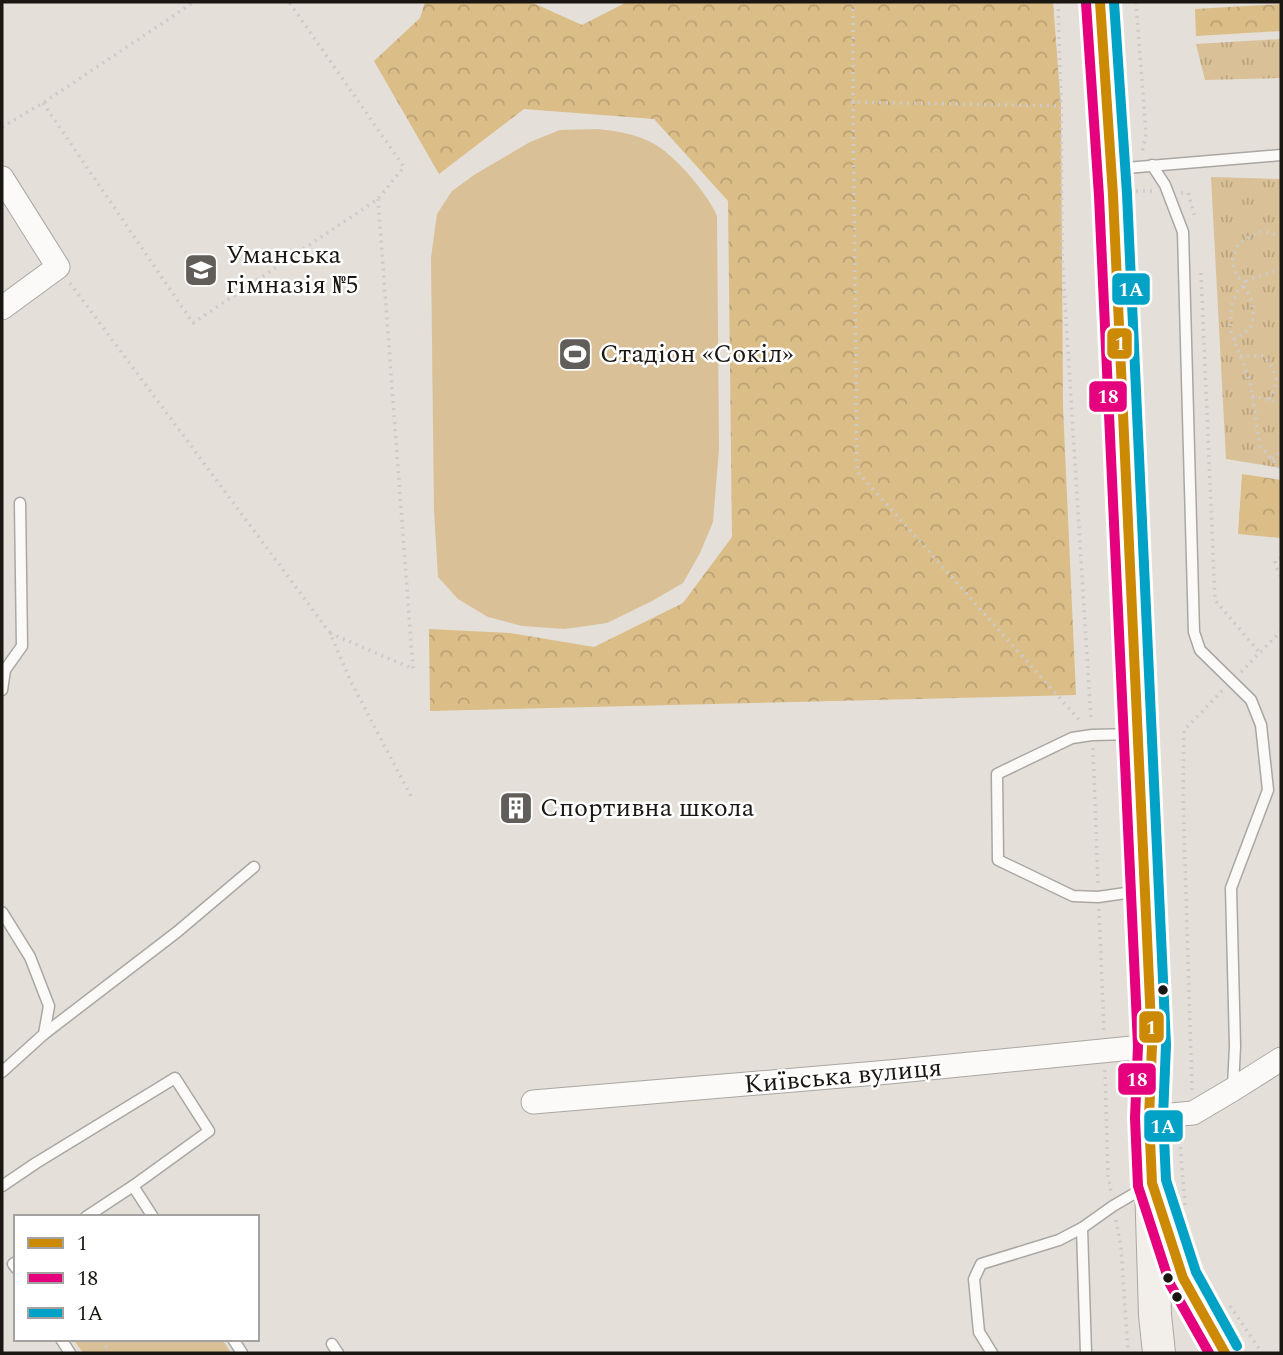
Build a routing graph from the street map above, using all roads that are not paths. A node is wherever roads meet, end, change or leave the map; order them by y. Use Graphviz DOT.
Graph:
graph roads {
  1 [pos="1100,2"];
  2 [pos="1281,155"];
  3 [pos="1152,165"];
  4 [pos="1111,170"];
  5 [pos="2,177"];
  6 [pos="2,308"];
  7 [pos="20,503"];
  8 [pos="2,690"];
  9 [pos="1138,734"];
  10 [pos="254,867"];
  11 [pos="1144,890"];
  12 [pos="2,912"];
  13 [pos="44,1034"];
  14 [pos="1152,1045"];
  15 [pos="1281,1059"];
  16 [pos="2,1073"];
  17 [pos="1233,1090"];
  18 [pos="533,1102"];
  19 [pos="1149,1117"];
  20 [pos="1152,1183"];
  21 [pos="2,1186"];
  22 [pos="133,1186"];
  23 [pos="89,1215"];
  24 [pos="152,1215"];
  25 [pos="1082,1228"];
  26 [pos="992,1353"];
  27 [pos="1086,1353"];
  28 [pos="1159,1353"];
  29 [pos="1225,1353"];
  1 -- 4 [label="main road"];
  2 -- 3 [label="lane"];
  3 -- 4 [label="lane"];
  3 -- 17 [label="lane"];
  4 -- 9 [label="main road"];
  5 -- 6 [label="street"];
  7 -- 8 [label="lane"];
  9 -- 11 [label="main road"];
  9 -- 11 [label="lane"];
  10 -- 13 [label="lane"];
  11 -- 14 [label="main road"];
  12 -- 13 [label="lane"];
  13 -- 16 [label="lane"];
  14 -- 18 [label="street, Київська вулиця"];
  14 -- 19 [label="main road"];
  15 -- 17 [label="street"];
  17 -- 19 [label="street"];
  19 -- 20 [label="main road"];
  20 -- 25 [label="lane"];
  20 -- 28 [label="main road"];
  20 -- 29 [label="main road"];
  21 -- 22 [label="lane"];
  22 -- 23 [label="lane"];
  22 -- 24 [label="lane"];
  25 -- 26 [label="lane"];
  25 -- 27 [label="lane"];
}
